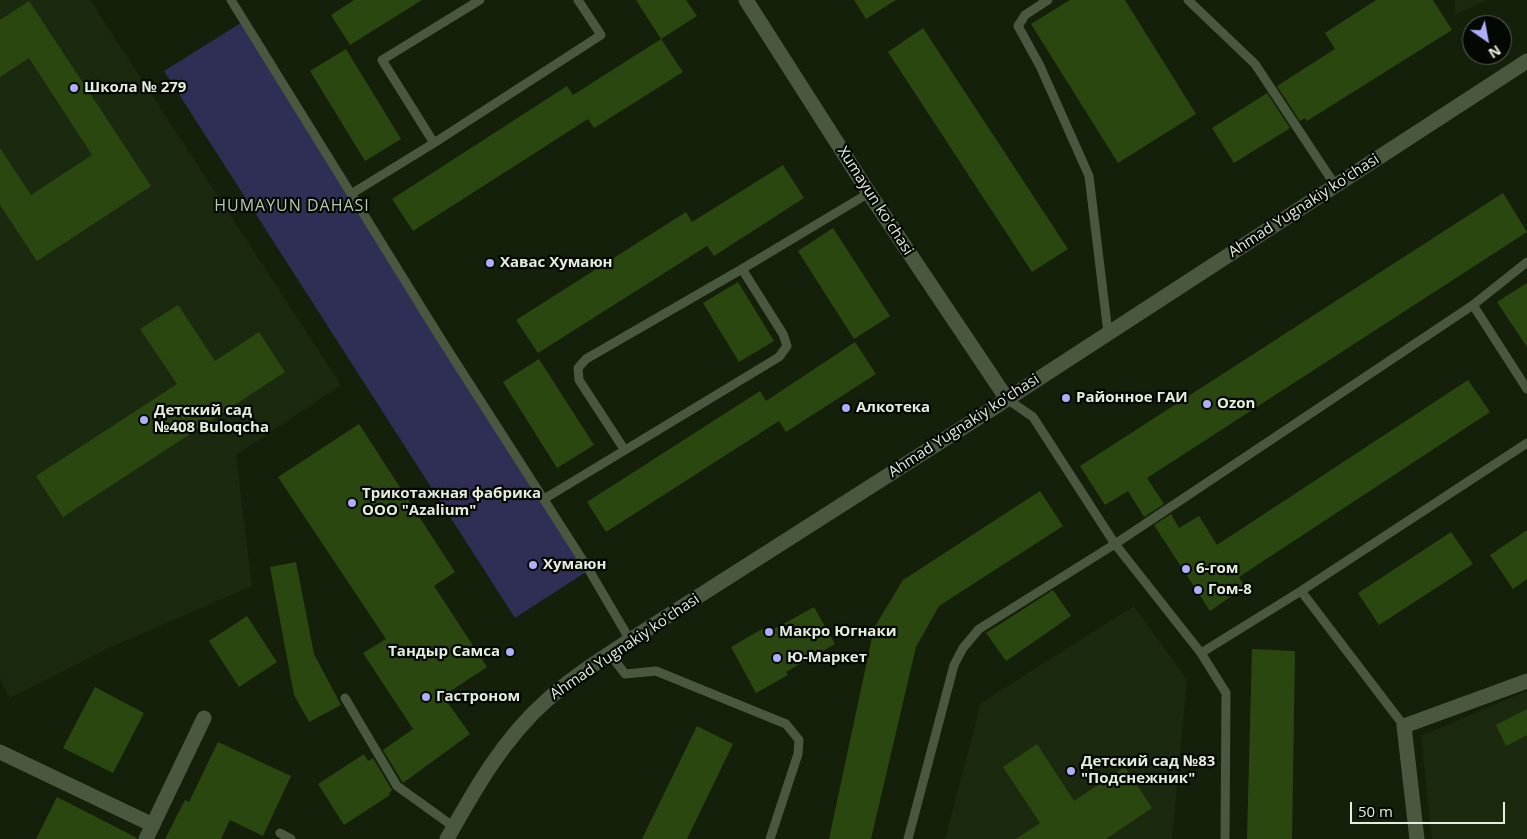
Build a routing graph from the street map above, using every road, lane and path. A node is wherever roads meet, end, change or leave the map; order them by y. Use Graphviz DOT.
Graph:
graph roads {
  1 [pos="231,0"];
  2 [pos="480,0"];
  3 [pos="578,0"];
  4 [pos="746,0"];
  5 [pos="1048,0"];
  6 [pos="1188,0"];
  7 [pos="1527,61"];
  8 [pos="434,143"];
  9 [pos="1336,186"];
  10 [pos="869,193"];
  11 [pos="352,194"];
  12 [pos="1527,262"];
  13 [pos="742,269"];
  14 [pos="1473,305"];
  15 [pos="1108,333"];
  16 [pos="1527,388"];
  17 [pos="1007,399"];
  18 [pos="1527,443"];
  19 [pos="624,449"];
  20 [pos="544,499"];
  21 [pos="1115,544"];
  22 [pos="1301,591"];
  23 [pos="630,640"];
  24 [pos="1201,653"];
  25 [pos="610,654"];
  26 [pos="1527,681"];
  27 [pos="345,698"];
  28 [pos="204,718"];
  29 [pos="1404,726"];
  30 [pos="0,752"];
  31 [pos="149,832"];
  32 [pos="280,833"];
  33 [pos="450,833"];
  34 [pos="291,839"];
  35 [pos="770,839"];
  36 [pos="908,839"];
  37 [pos="1225,839"];
  38 [pos="1417,839"];
  1 -- 11 [label="lane"];
  2 -- 8 [label="lane"];
  3 -- 8 [label="lane"];
  4 -- 10 [label="street, Xumayun ko'chasi"];
  5 -- 15 [label="lane"];
  6 -- 9 [label="lane"];
  7 -- 9 [label="street, Ahmad Yugnakiy ko'chasi"];
  8 -- 11 [label="lane"];
  9 -- 15 [label="street, Ahmad Yugnakiy ko'chasi"];
  10 -- 13 [label="lane"];
  10 -- 17 [label="street, Xumayun ko'chasi"];
  11 -- 20 [label="lane"];
  12 -- 14 [label="lane"];
  13 -- 19 [label="lane"];
  13 -- 19 [label="lane"];
  14 -- 16 [label="lane"];
  14 -- 21 [label="lane"];
  15 -- 17 [label="street, Ahmad Yugnakiy ko'chasi"];
  17 -- 21 [label="lane"];
  17 -- 23 [label="street, Ahmad Yugnakiy ko'chasi"];
  18 -- 22 [label="lane"];
  19 -- 20 [label="lane"];
  20 -- 23 [label="lane"];
  21 -- 24 [label="lane"];
  21 -- 36 [label="lane"];
  22 -- 24 [label="lane"];
  22 -- 29 [label="lane"];
  23 -- 25 [label="street, Ahmad Yugnakiy ko'chasi"];
  24 -- 37 [label="lane"];
  25 -- 33 [label="street, Ahmad Yugnakiy ko'chasi"];
  25 -- 35 [label="lane"];
  26 -- 29 [label="street"];
  27 -- 33 [label="lane"];
  28 -- 31 [label="street"];
  29 -- 38 [label="street"];
  30 -- 31 [label="street"];
  32 -- 34 [label="lane"];
}
